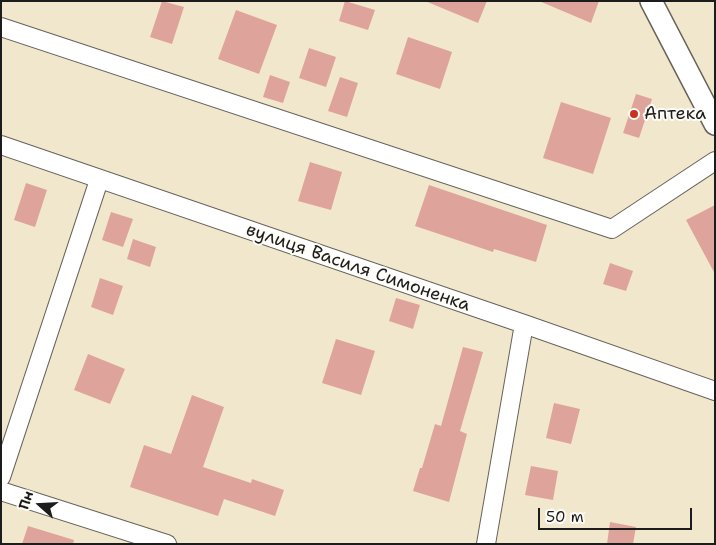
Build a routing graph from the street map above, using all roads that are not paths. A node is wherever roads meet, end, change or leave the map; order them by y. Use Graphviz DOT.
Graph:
graph roads {
  1 [pos="651,1"];
  2 [pos="1,27"];
  3 [pos="715,124"];
  4 [pos="1,146"];
  5 [pos="715,161"];
  6 [pos="99,180"];
  7 [pos="524,324"];
  8 [pos="715,391"];
  9 [pos="1,477"];
  10 [pos="1,491"];
  11 [pos="167,544"];
  12 [pos="486,544"];
  1 -- 3 [label="street"];
  2 -- 5 [label="street"];
  4 -- 6 [label="street, вулиця Василя Симоненка"];
  6 -- 7 [label="street, вулиця Василя Симоненка"];
  6 -- 9 [label="street"];
  7 -- 8 [label="street, вулиця Василя Симоненка"];
  7 -- 12 [label="street"];
  10 -- 11 [label="street"];
}
